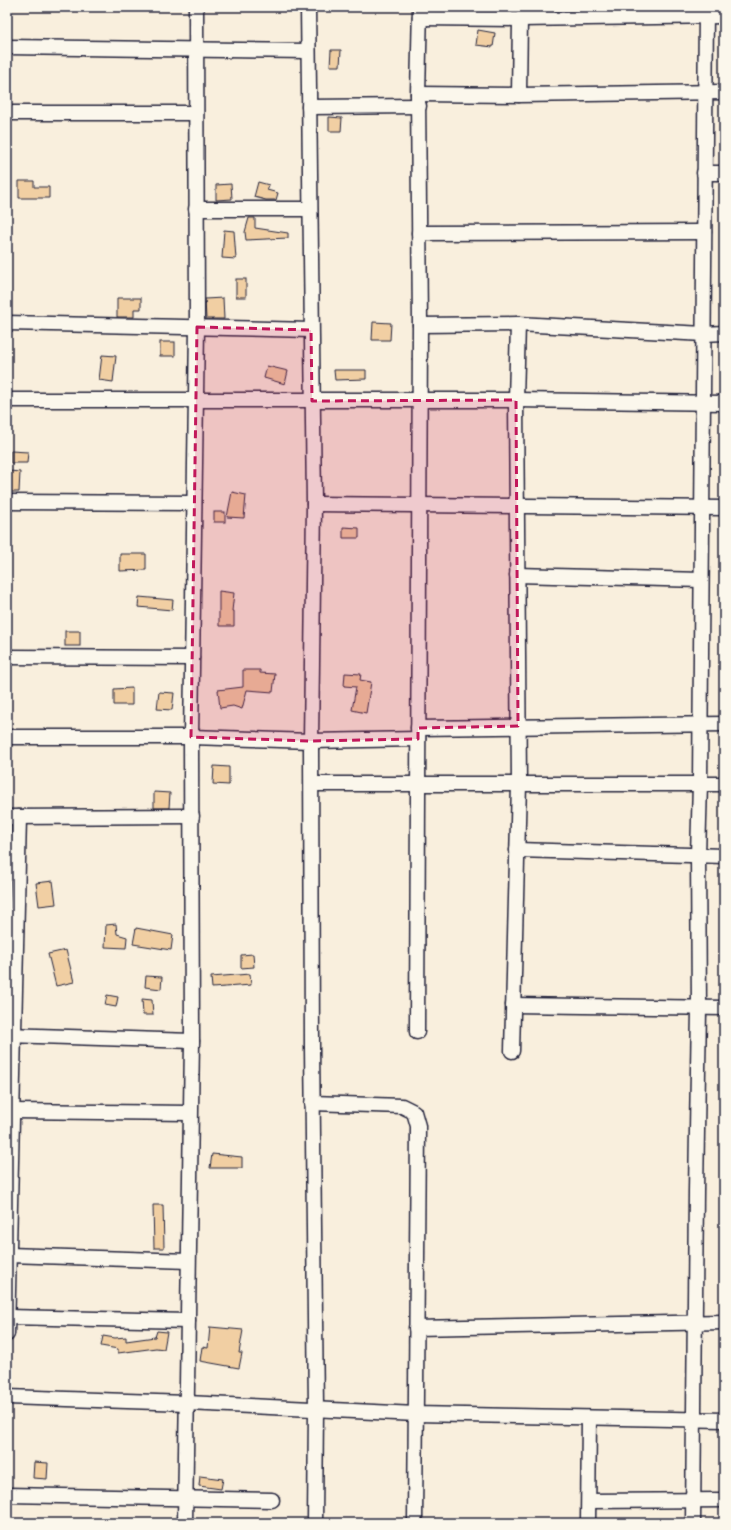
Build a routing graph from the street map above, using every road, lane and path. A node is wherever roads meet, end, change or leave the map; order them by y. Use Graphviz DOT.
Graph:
graph roads {
  1 [pos="196,7"];
  2 [pos="308,7"];
  3 [pos="706,11"];
  4 [pos="420,13"];
  5 [pos="724,16"];
  6 [pos="520,19"];
  7 [pos="7,47"];
  8 [pos="196,50"];
  9 [pos="308,51"];
  10 [pos="705,92"];
  11 [pos="724,92"];
  12 [pos="519,95"];
  13 [pos="419,100"];
  14 [pos="309,107"];
  15 [pos="7,113"];
  16 [pos="196,113"];
  17 [pos="704,173"];
  18 [pos="724,173"];
  19 [pos="196,209"];
  20 [pos="310,209"];
  21 [pos="704,232"];
  22 [pos="420,233"];
  23 [pos="7,323"];
  24 [pos="518,324"];
  25 [pos="420,325"];
  26 [pos="196,327"];
  27 [pos="311,330"];
  28 [pos="724,333"];
  29 [pos="704,334"];
  30 [pos="196,399"];
  31 [pos="7,400"];
  32 [pos="516,400"];
  33 [pos="312,401"];
  34 [pos="419,401"];
  35 [pos="703,402"];
  36 [pos="724,403"];
  37 [pos="7,502"];
  38 [pos="194,503"];
  39 [pos="314,504"];
  40 [pos="419,506"];
  41 [pos="516,506"];
  42 [pos="702,508"];
  43 [pos="724,508"];
  44 [pos="517,575"];
  45 [pos="701,580"];
  46 [pos="7,657"];
  47 [pos="192,658"];
  48 [pos="701,724"];
  49 [pos="724,724"];
  50 [pos="518,726"];
  51 [pos="418,733"];
  52 [pos="7,737"];
  53 [pos="192,737"];
  54 [pos="311,740"];
  55 [pos="312,784"];
  56 [pos="419,784"];
  57 [pos="519,784"];
  58 [pos="700,784"];
  59 [pos="724,784"];
  60 [pos="13,816"];
  61 [pos="192,816"];
  62 [pos="517,850"];
  63 [pos="698,855"];
  64 [pos="724,856"];
  65 [pos="513,1005"];
  66 [pos="724,1008"];
  67 [pos="699,1009"];
  68 [pos="417,1032"];
  69 [pos="10,1035"];
  70 [pos="192,1041"];
  71 [pos="512,1051"];
  72 [pos="312,1104"];
  73 [pos="12,1111"];
  74 [pos="190,1113"];
  75 [pos="8,1240"];
  76 [pos="9,1255"];
  77 [pos="188,1261"];
  78 [pos="7,1317"];
  79 [pos="188,1321"];
  80 [pos="724,1322"];
  81 [pos="695,1324"];
  82 [pos="416,1328"];
  83 [pos="7,1334"];
  84 [pos="7,1397"];
  85 [pos="187,1402"];
  86 [pos="316,1408"];
  87 [pos="416,1414"];
  88 [pos="589,1418"];
  89 [pos="694,1420"];
  90 [pos="724,1420"];
  91 [pos="7,1494"];
  92 [pos="185,1498"];
  93 [pos="272,1500"];
  94 [pos="693,1500"];
  95 [pos="724,1500"];
  96 [pos="589,1501"];
  97 [pos="185,1523"];
  98 [pos="316,1523"];
  99 [pos="415,1523"];
  100 [pos="588,1523"];
  101 [pos="693,1523"];
  1 -- 8 [label="street"];
  2 -- 9 [label="street"];
  3 -- 5 [label="street"];
  3 -- 6 [label="street"];
  3 -- 10 [label="street"];
  4 -- 6 [label="street"];
  4 -- 13 [label="street"];
  6 -- 12 [label="street"];
  7 -- 8 [label="street"];
  8 -- 9 [label="street"];
  8 -- 16 [label="street"];
  9 -- 14 [label="street"];
  10 -- 11 [label="street"];
  10 -- 12 [label="street"];
  10 -- 17 [label="street"];
  12 -- 13 [label="street"];
  13 -- 14 [label="street"];
  13 -- 22 [label="street"];
  14 -- 20 [label="street"];
  15 -- 16 [label="street"];
  16 -- 19 [label="street"];
  17 -- 18 [label="street"];
  17 -- 21 [label="street"];
  19 -- 20 [label="street"];
  19 -- 26 [label="street"];
  20 -- 27 [label="street"];
  21 -- 22 [label="street"];
  21 -- 29 [label="street"];
  22 -- 25 [label="street"];
  23 -- 26 [label="street"];
  24 -- 25 [label="street"];
  24 -- 29 [label="street"];
  24 -- 32 [label="street"];
  25 -- 34 [label="street"];
  26 -- 27 [label="street"];
  26 -- 30 [label="street"];
  27 -- 33 [label="street"];
  28 -- 29 [label="street"];
  29 -- 35 [label="street"];
  30 -- 31 [label="street"];
  30 -- 33 [label="street"];
  30 -- 38 [label="street"];
  32 -- 34 [label="street"];
  32 -- 35 [label="street"];
  32 -- 41 [label="street"];
  33 -- 34 [label="street"];
  33 -- 39 [label="street"];
  34 -- 40 [label="street"];
  35 -- 36 [label="street"];
  35 -- 42 [label="street"];
  37 -- 38 [label="street"];
  38 -- 47 [label="street"];
  39 -- 40 [label="street"];
  39 -- 54 [label="street"];
  40 -- 41 [label="street"];
  40 -- 51 [label="street"];
  41 -- 42 [label="street"];
  41 -- 44 [label="street"];
  42 -- 43 [label="street"];
  42 -- 45 [label="street"];
  44 -- 45 [label="street"];
  44 -- 50 [label="street"];
  45 -- 48 [label="street"];
  46 -- 47 [label="street"];
  47 -- 53 [label="street"];
  48 -- 49 [label="street"];
  48 -- 50 [label="street"];
  48 -- 58 [label="street"];
  50 -- 51 [label="street"];
  50 -- 57 [label="street"];
  51 -- 54 [label="street"];
  51 -- 56 [label="street"];
  52 -- 53 [label="street"];
  53 -- 54 [label="street"];
  53 -- 61 [label="street"];
  54 -- 55 [label="street"];
  55 -- 56 [label="street"];
  55 -- 72 [label="street"];
  56 -- 57 [label="street"];
  56 -- 68 [label="street"];
  57 -- 58 [label="street"];
  57 -- 62 [label="street"];
  58 -- 59 [label="street"];
  58 -- 63 [label="street"];
  60 -- 61 [label="street"];
  60 -- 69 [label="street"];
  61 -- 70 [label="street"];
  62 -- 63 [label="street"];
  62 -- 65 [label="street"];
  63 -- 64 [label="street"];
  63 -- 67 [label="street"];
  65 -- 67 [label="street"];
  65 -- 71 [label="street"];
  66 -- 67 [label="street"];
  67 -- 81 [label="street"];
  69 -- 70 [label="street"];
  69 -- 73 [label="street"];
  70 -- 74 [label="street"];
  72 -- 82 [label="street"];
  72 -- 86 [label="street"];
  73 -- 74 [label="street"];
  73 -- 75 [label="street"];
  74 -- 77 [label="street"];
  75 -- 76 [label="street"];
  76 -- 77 [label="street"];
  76 -- 78 [label="street"];
  77 -- 79 [label="street"];
  78 -- 79 [label="street"];
  78 -- 83 [label="street"];
  79 -- 85 [label="street"];
  80 -- 81 [label="street"];
  81 -- 82 [label="street"];
  81 -- 89 [label="street"];
  82 -- 87 [label="street"];
  84 -- 85 [label="street"];
  85 -- 86 [label="street"];
  85 -- 92 [label="street"];
  86 -- 87 [label="street"];
  86 -- 98 [label="street"];
  87 -- 88 [label="street"];
  87 -- 99 [label="street"];
  88 -- 89 [label="street"];
  88 -- 96 [label="street"];
  89 -- 90 [label="street"];
  89 -- 94 [label="street"];
  91 -- 92 [label="street"];
  92 -- 93 [label="street"];
  92 -- 97 [label="street"];
  94 -- 95 [label="street"];
  94 -- 96 [label="street"];
  94 -- 101 [label="street"];
  96 -- 100 [label="street"];
}
